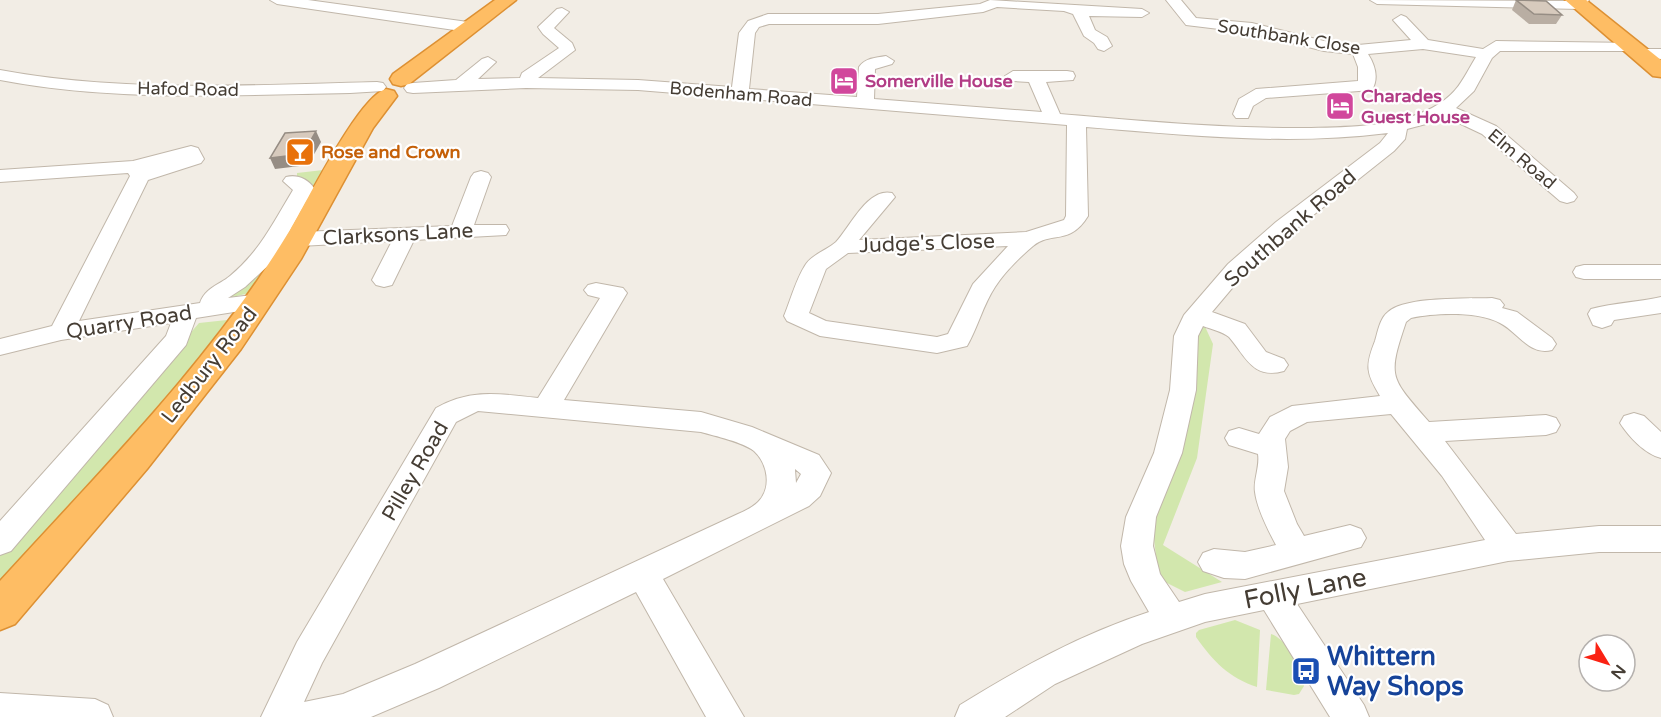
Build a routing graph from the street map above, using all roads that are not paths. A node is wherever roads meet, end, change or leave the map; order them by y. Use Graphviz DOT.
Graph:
graph roads {
  1 [pos="278,0"];
  2 [pos="507,0"];
  3 [pos="805,0"];
  4 [pos="1173,0"];
  5 [pos="1377,0"];
  6 [pos="996,2"];
  7 [pos="1578,2"];
  8 [pos="1079,11"];
  9 [pos="562,12"];
  10 [pos="1142,13"];
  11 [pos="804,17"];
  12 [pos="1401,20"];
  13 [pos="468,27"];
  14 [pos="1423,44"];
  15 [pos="1104,46"];
  16 [pos="1358,50"];
  17 [pos="1634,50"];
  18 [pos="1485,54"];
  19 [pos="1661,54"];
  20 [pos="488,62"];
  21 [pos="886,62"];
  22 [pos="1661,70"];
  23 [pos="1346,71"];
  24 [pos="0,75"];
  25 [pos="1013,76"];
  26 [pos="1036,76"];
  27 [pos="1067,76"];
  28 [pos="1368,76"];
  29 [pos="530,83"];
  30 [pos="461,85"];
  31 [pos="394,88"];
  32 [pos="740,93"];
  33 [pos="865,105"];
  34 [pos="1443,109"];
  35 [pos="1242,114"];
  36 [pos="1053,118"];
  37 [pos="1075,120"];
  38 [pos="1392,137"];
  39 [pos="0,176"];
  40 [pos="481,177"];
  41 [pos="293,181"];
  42 [pos="885,197"];
  43 [pos="1567,197"];
  44 [pos="498,230"];
  45 [pos="461,231"];
  46 [pos="407,233"];
  47 [pos="300,239"];
  48 [pos="1026,239"];
  49 [pos="843,247"];
  50 [pos="1584,272"];
  51 [pos="1637,272"];
  52 [pos="1661,272"];
  53 [pos="384,280"];
  54 [pos="615,293"];
  55 [pos="259,302"];
  56 [pos="1661,303"];
  57 [pos="198,311"];
  58 [pos="1196,315"];
  59 [pos="1602,320"];
  60 [pos="61,332"];
  61 [pos="1543,344"];
  62 [pos="0,347"];
  63 [pos="1275,365"];
  64 [pos="1398,404"];
  65 [pos="546,406"];
  66 [pos="1634,423"];
  67 [pos="1546,425"];
  68 [pos="1422,432"];
  69 [pos="1239,438"];
  70 [pos="1272,448"];
  71 [pos="1661,448"];
  72 [pos="1350,538"];
  73 [pos="1661,539"];
  74 [pos="0,542"];
  75 [pos="1508,548"];
  76 [pos="1297,551"];
  77 [pos="1214,562"];
  78 [pos="643,574"];
  79 [pos="1272,594"];
  80 [pos="0,611"];
  81 [pos="1172,619"];
  82 [pos="0,710"];
  83 [pos="329,715"];
  84 [pos="95,717"];
  85 [pos="279,717"];
  86 [pos="726,717"];
  87 [pos="973,717"];
  88 [pos="1351,717"];
  1 -- 13 [label="street"];
  2 -- 13 [label="highway, Ledbury Road"];
  3 -- 11 [label="street"];
  4 -- 16 [label="street, Southbank Close"];
  5 -- 7 [label="street"];
  6 -- 8 [label="street"];
  6 -- 11 [label="street"];
  7 -- 17 [label="highway"];
  8 -- 10 [label="street"];
  8 -- 15 [label="street"];
  9 -- 29 [label="street"];
  11 -- 32 [label="street"];
  12 -- 14 [label="street"];
  13 -- 31 [label="highway, Ledbury Road"];
  14 -- 16 [label="street, Southbank Close"];
  14 -- 18 [label="street, Southbank Close"];
  16 -- 28 [label="street"];
  17 -- 18 [label="street"];
  17 -- 19 [label="street"];
  17 -- 22 [label="highway"];
  18 -- 34 [label="street, Southbank Road"];
  20 -- 30 [label="street"];
  21 -- 33 [label="street"];
  23 -- 28 [label="street, Southbank Close"];
  24 -- 31 [label="street, Hafod Road"];
  25 -- 26 [label="street"];
  26 -- 27 [label="street"];
  26 -- 36 [label="street"];
  28 -- 35 [label="street"];
  29 -- 30 [label="street, Bodenham Road"];
  29 -- 32 [label="street, Bodenham Road"];
  30 -- 31 [label="street, Bodenham Road"];
  31 -- 47 [label="highway, Ledbury Road"];
  32 -- 33 [label="street, Bodenham Road"];
  33 -- 36 [label="street, Bodenham Road"];
  34 -- 38 [label="street, Southbank Road"];
  34 -- 43 [label="street, Elm Road"];
  36 -- 37 [label="street, Bodenham Road"];
  37 -- 38 [label="street, Bodenham Road"];
  37 -- 48 [label="street, Judge's Close"];
  38 -- 58 [label="street, Southbank Road"];
  39 -- 60 [label="street"];
  40 -- 45 [label="street"];
  41 -- 57 [label="street, Ledbury Road"];
  42 -- 49 [label="street"];
  44 -- 45 [label="street, Clarksons Lane"];
  45 -- 46 [label="street, Clarksons Lane"];
  46 -- 47 [label="street, Clarksons Lane"];
  46 -- 53 [label="street"];
  47 -- 55 [label="highway, Ledbury Road"];
  48 -- 49 [label="street, Judge's Close"];
  48 -- 49 [label="street, Judge's Close"];
  50 -- 51 [label="street"];
  51 -- 52 [label="street"];
  51 -- 56 [label="street"];
  54 -- 65 [label="street"];
  55 -- 57 [label="street, Quarry Road"];
  55 -- 80 [label="highway, Ledbury Road"];
  56 -- 59 [label="street"];
  57 -- 60 [label="street, Quarry Road"];
  57 -- 74 [label="street, Ledbury Road"];
  58 -- 63 [label="street"];
  58 -- 81 [label="street, Southbank Road"];
  60 -- 62 [label="street, Quarry Road"];
  61 -- 64 [label="street"];
  64 -- 68 [label="street"];
  64 -- 70 [label="street"];
  65 -- 78 [label="street, Pilley Road"];
  65 -- 85 [label="street, Pilley Road"];
  66 -- 71 [label="street"];
  67 -- 68 [label="street"];
  68 -- 75 [label="street"];
  69 -- 70 [label="street"];
  70 -- 76 [label="street"];
  72 -- 76 [label="street"];
  73 -- 75 [label="street, Folly Lane"];
  75 -- 79 [label="street, Folly Lane"];
  76 -- 77 [label="street"];
  78 -- 83 [label="street, Pilley Road"];
  78 -- 86 [label="street"];
  79 -- 81 [label="street, Folly Lane"];
  79 -- 88 [label="street"];
  81 -- 87 [label="street, Folly Lane"];
  82 -- 84 [label="street"];
}
